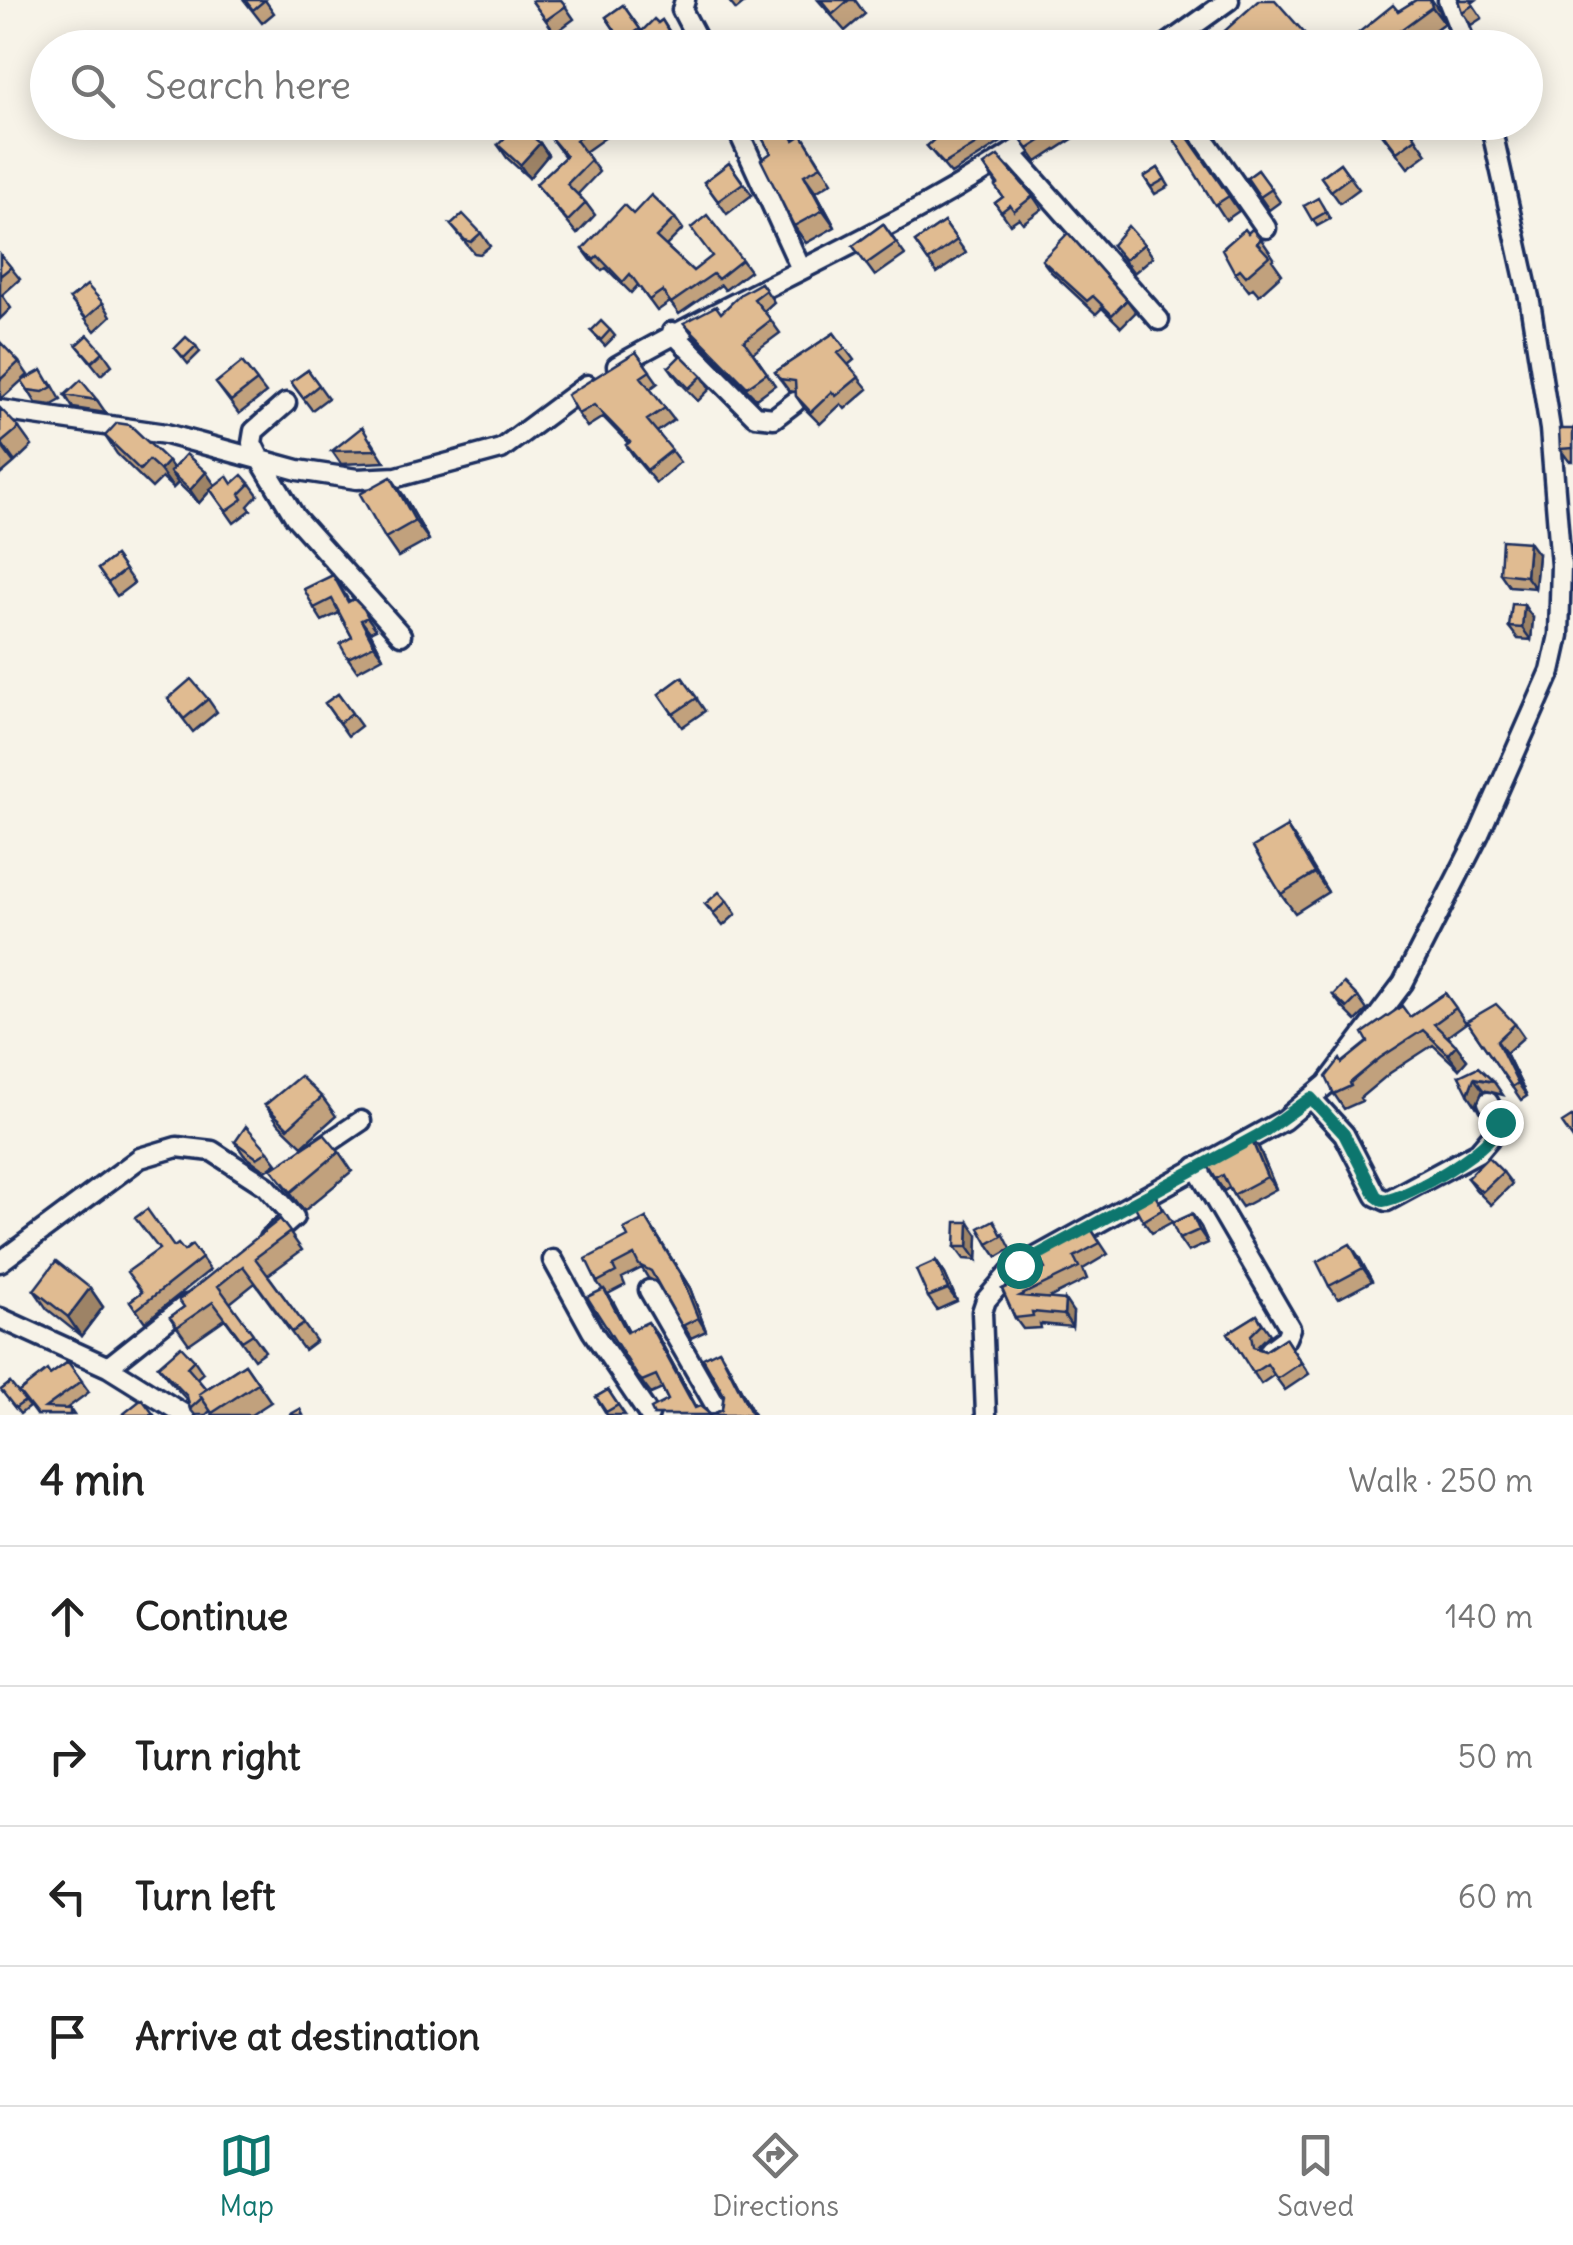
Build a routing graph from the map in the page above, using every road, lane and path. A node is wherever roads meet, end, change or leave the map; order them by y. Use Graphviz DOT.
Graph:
graph roads {
  1 [pos="684,0"];
  2 [pos="1229,0"];
  3 [pos="1448,0"];
  4 [pos="1203,8"];
  5 [pos="693,30"];
  6 [pos="1180,30"];
  7 [pos="1460,30"];
  8 [pos="742,140"];
  9 [pos="1032,140"];
  10 [pos="1205,140"];
  11 [pos="1494,140"];
  12 [pos="1013,154"];
  13 [pos="1266,228"];
  14 [pos="800,269"];
  15 [pos="1158,320"];
  16 [pos="672,332"];
  17 [pos="794,402"];
  18 [pos="286,403"];
  19 [pos="0,410"];
  20 [pos="261,461"];
  21 [pos="1573,519"];
  22 [pos="1559,538"];
  23 [pos="401,635"];
  24 [pos="1311,1098"];
  25 [pos="1488,1102"];
  26 [pos="360,1121"];
  27 [pos="1196,1167"];
  28 [pos="282,1175"];
  29 [pos="260,1245"];
  30 [pos="553,1260"];
  31 [pos="0,1262"];
  32 [pos="649,1290"];
  33 [pos="200,1294"];
  34 [pos="5,1326"];
  35 [pos="1270,1350"];
  36 [pos="108,1367"];
  37 [pos="185,1415"];
  38 [pos="649,1415"];
  39 [pos="721,1415"];
  40 [pos="986,1415"];
  1 -- 5 [label="street"];
  2 -- 4 [label="street"];
  3 -- 7 [label="street"];
  4 -- 6 [label="street"];
  8 -- 14 [label="street"];
  9 -- 12 [label="street"];
  10 -- 13 [label="street"];
  11 -- 22 [label="street"];
  12 -- 14 [label="street"];
  12 -- 15 [label="street"];
  14 -- 16 [label="street"];
  16 -- 17 [label="street"];
  16 -- 20 [label="street"];
  18 -- 20 [label="street"];
  19 -- 20 [label="street"];
  20 -- 23 [label="street"];
  21 -- 22 [label="street"];
  22 -- 24 [label="street"];
  24 -- 25 [label="street"];
  24 -- 27 [label="street"];
  26 -- 28 [label="street"];
  27 -- 35 [label="street"];
  27 -- 40 [label="street"];
  28 -- 29 [label="street"];
  28 -- 31 [label="street"];
  30 -- 38 [label="street"];
  32 -- 39 [label="street"];
  33 -- 36 [label="street"];
  34 -- 36 [label="street"];
  36 -- 37 [label="street"];
}
